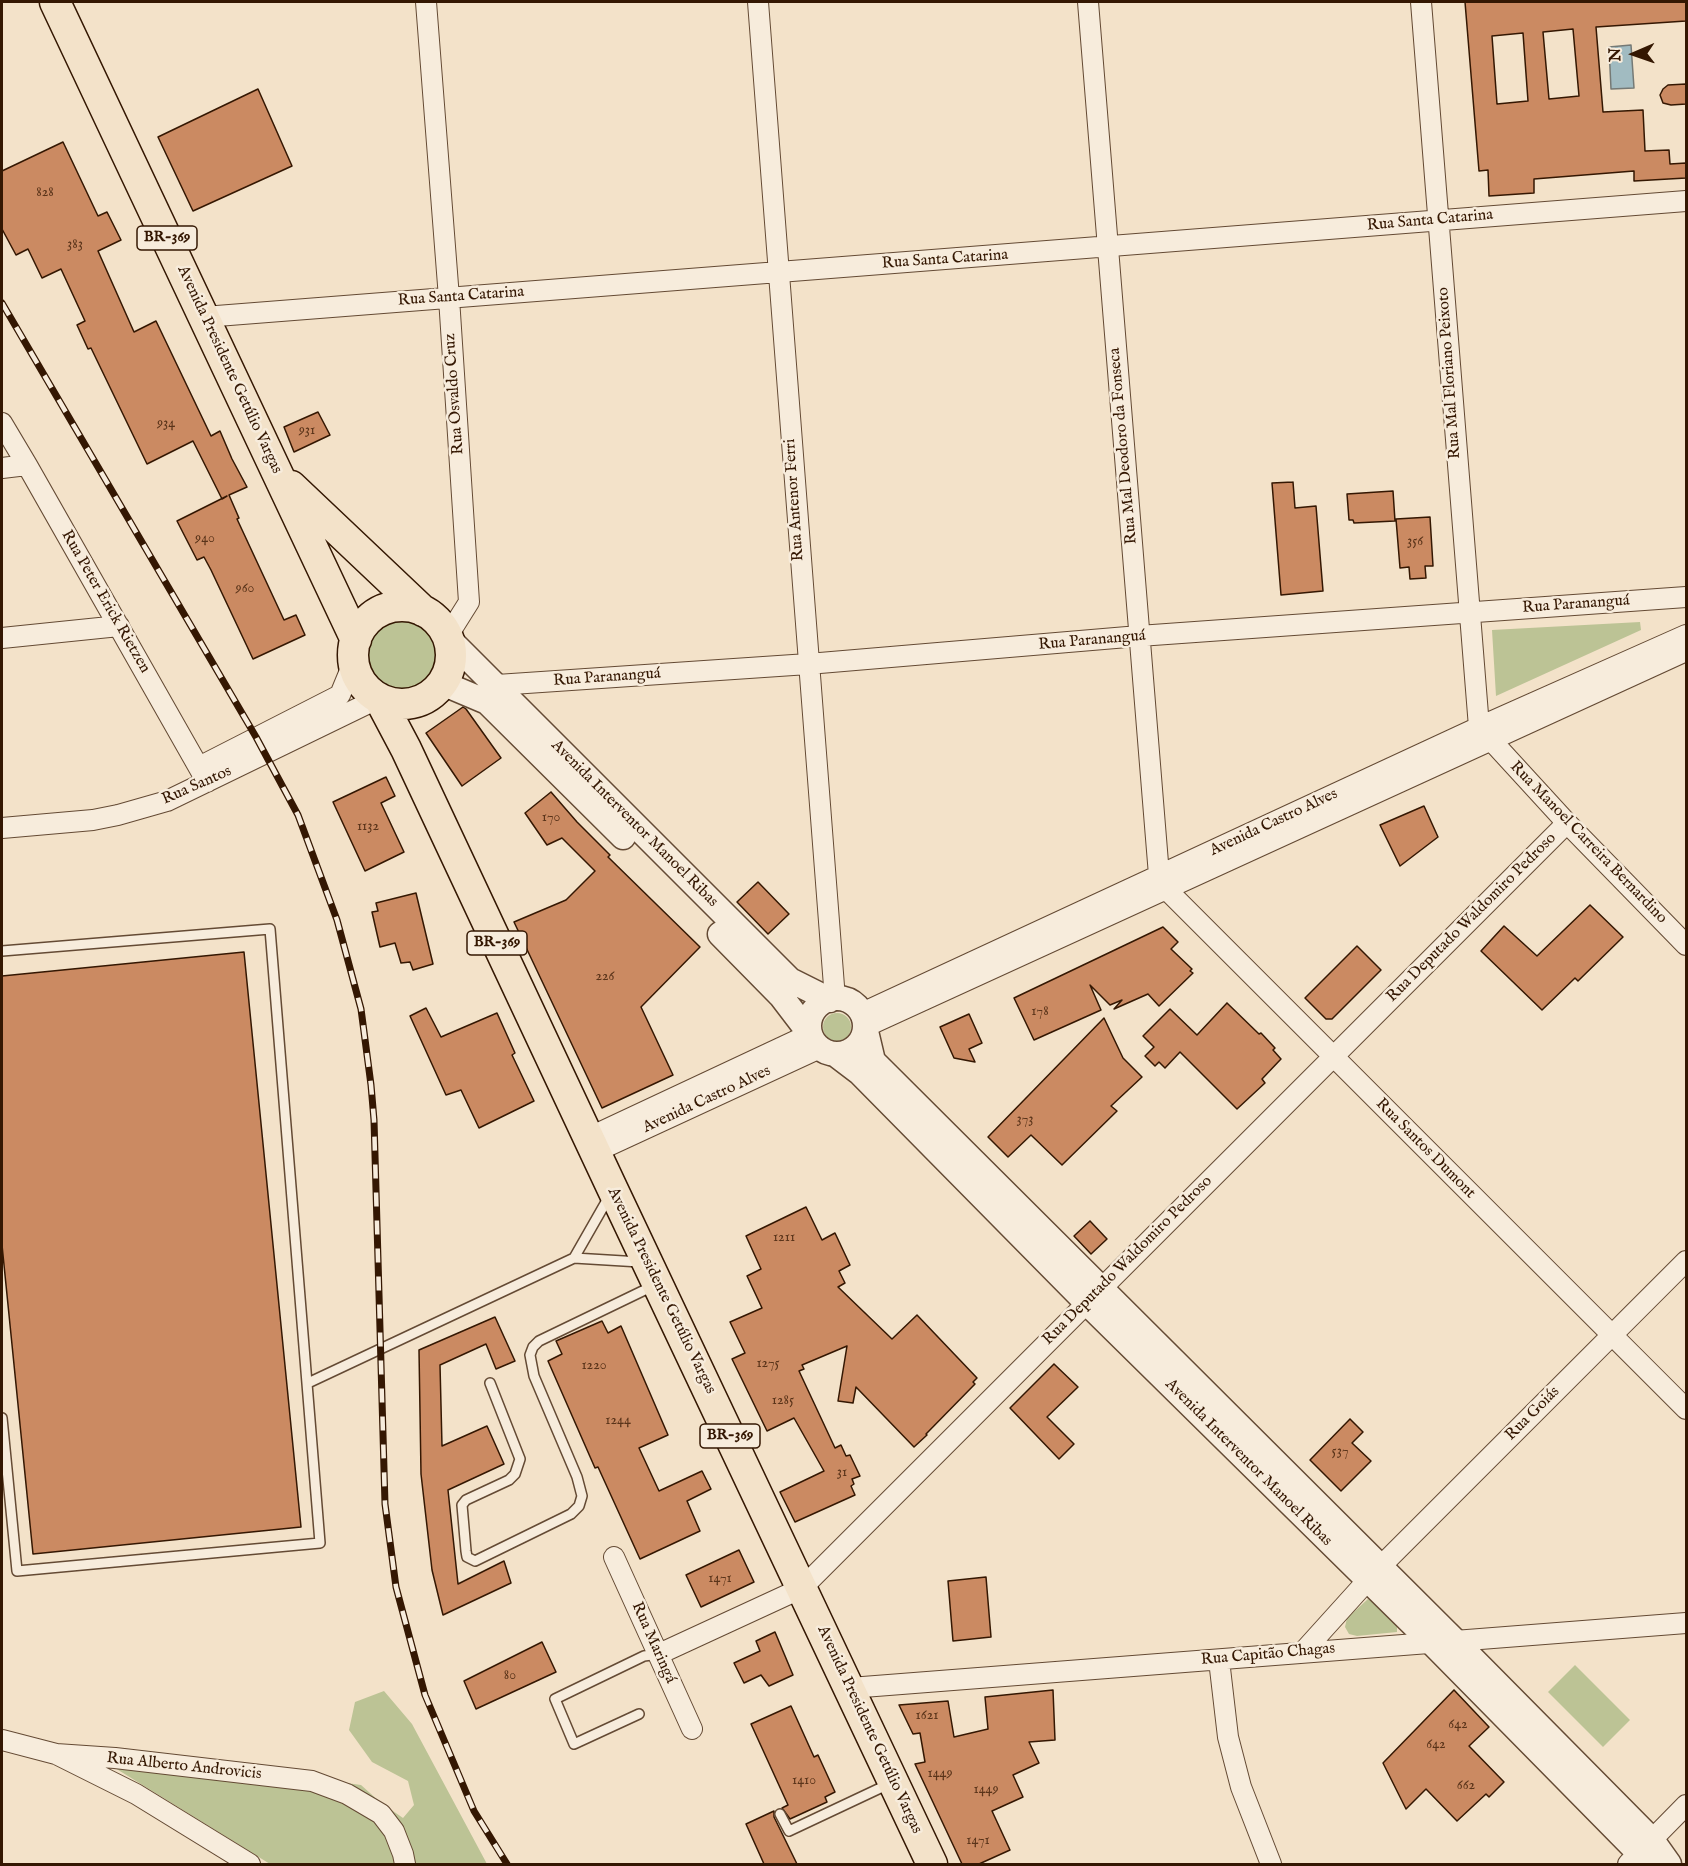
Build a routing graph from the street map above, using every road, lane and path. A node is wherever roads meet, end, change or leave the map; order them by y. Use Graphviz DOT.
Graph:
graph roads {
  1 [pos="56,2"];
  2 [pos="426,2"];
  3 [pos="758,2"];
  4 [pos="1088,2"];
  5 [pos="1420,2"];
  6 [pos="1686,201"];
  7 [pos="1438,220"];
  8 [pos="1108,248"];
  9 [pos="777,273"];
  10 [pos="449,298"];
  11 [pos="204,317"];
  12 [pos="2,423"];
  13 [pos="27,465"];
  14 [pos="2,468"];
  15 [pos="278,474"];
  16 [pos="1686,597"];
  17 [pos="423,611"];
  18 [pos="1469,612"];
  19 [pos="119,626"];
  20 [pos="1686,635"];
  21 [pos="1139,636"];
  22 [pos="447,637"];
  23 [pos="2,638"];
  24 [pos="355,651"];
  25 [pos="1686,651"];
  26 [pos="808,664"];
  27 [pos="497,685"];
  28 [pos="434,690"];
  29 [pos="379,699"];
  30 [pos="1485,734"];
  31 [pos="406,748"];
  32 [pos="203,775"];
  33 [pos="1567,823"];
  34 [pos="2,828"];
  35 [pos="1162,882"];
  36 [pos="693,896"];
  37 [pos="1686,945"];
  38 [pos="2,951"];
  39 [pos="832,999"];
  40 [pos="863,1020"];
  41 [pos="822,1045"];
  42 [pos="1333,1057"];
  43 [pos="592,1145"];
  44 [pos="613,1190"];
  45 [pos="574,1258"];
  46 [pos="1686,1261"];
  47 [pos="653,1273"];
  48 [pos="1093,1296"];
  49 [pos="1612,1336"];
  50 [pos="308,1383"];
  51 [pos="490,1383"];
  52 [pos="1686,1409"];
  53 [pos="2,1418"];
  54 [pos="614,1557"];
  55 [pos="1374,1574"];
  56 [pos="802,1588"];
  57 [pos="1686,1623"];
  58 [pos="1454,1640"];
  59 [pos="1430,1641"];
  60 [pos="1302,1653"];
  61 [pos="659,1654"];
  62 [pos="1219,1660"];
  63 [pos="850,1688"];
  64 [pos="639,1714"];
  65 [pos="692,1729"];
  66 [pos="2,1740"];
  67 [pos="56,1754"];
  68 [pos="894,1782"];
  69 [pos="1686,1805"];
  70 [pos="780,1814"];
  71 [pos="1640,1853"];
  72 [pos="1668,1863"];
  73 [pos="250,1864"];
  74 [pos="405,1864"];
  75 [pos="932,1864"];
  76 [pos="1271,1864"];
  1 -- 11 [label="main road, Avenida Presidente Getúlio Vargas / BR-369"];
  2 -- 10 [label="street, Rua Osvaldo Cruz"];
  3 -- 9 [label="street, Rua Antenor Ferri"];
  4 -- 8 [label="street, Rua Mal Deodoro da Fonseca"];
  5 -- 7 [label="street, Rua Mal Floriano Peixoto"];
  6 -- 7 [label="street, Rua Santa Catarina"];
  7 -- 8 [label="street, Rua Santa Catarina"];
  7 -- 18 [label="street, Rua Mal Floriano Peixoto"];
  8 -- 9 [label="street, Rua Santa Catarina"];
  8 -- 21 [label="street, Rua Mal Deodoro da Fonseca"];
  9 -- 10 [label="street, Rua Santa Catarina"];
  9 -- 26 [label="street, Rua Antenor Ferri"];
  10 -- 11 [label="street, Rua Santa Catarina"];
  10 -- 22 [label="street, Rua Osvaldo Cruz"];
  11 -- 15 [label="main road, Avenida Presidente Getúlio Vargas / BR-369"];
  12 -- 13 [label="street, Rua Peter Erick Rietzen"];
  13 -- 14 [label="street"];
  13 -- 19 [label="street, Rua Peter Erick Rietzen"];
  15 -- 17 [label="main road, BR-369"];
  15 -- 24 [label="main road, Avenida Presidente Getúlio Vargas / BR-369"];
  16 -- 18 [label="street, Rua Parananguá"];
  17 -- 22 [label="main road, BR-369"];
  17 -- 24 [label="main road"];
  18 -- 21 [label="street, Rua Parananguá"];
  18 -- 30 [label="street, Rua Mal Floriano Peixoto"];
  19 -- 23 [label="street"];
  19 -- 32 [label="street, Rua Peter Erick Rietzen"];
  20 -- 30 [label="street, Avenida Castro Alves"];
  21 -- 26 [label="street, Rua Parananguá"];
  21 -- 35 [label="street, Rua Mal Deodoro da Fonseca"];
  22 -- 27 [label="street, Avenida Interventor Manoel Ribas"];
  22 -- 28 [label="main road"];
  24 -- 29 [label="main road, BR-369"];
  24 -- 32 [label="street"];
  25 -- 30 [label="street, Avenida Castro Alves"];
  26 -- 27 [label="street, Rua Parananguá"];
  26 -- 39 [label="street, Rua Antenor Ferri"];
  27 -- 36 [label="street, Avenida Interventor Manoel Ribas"];
  28 -- 29 [label="main road"];
  28 -- 31 [label="main road"];
  28 -- 36 [label="street, Avenida Interventor Manoel Ribas"];
  29 -- 31 [label="main road, Avenida Presidente Getúlio Vargas / BR-369"];
  29 -- 32 [label="street, Rua Santos"];
  30 -- 33 [label="street, Rua Manoel Carreira Bernardino"];
  30 -- 35 [label="street, Avenida Castro Alves"];
  31 -- 43 [label="main road, Avenida Presidente Getúlio Vargas / BR-369"];
  32 -- 34 [label="street, Rua Santos"];
  33 -- 37 [label="street, Rua Manoel Carreira Bernardino"];
  33 -- 42 [label="street, Rua Deputado Waldomiro Pedroso"];
  35 -- 40 [label="street, Avenida Castro Alves"];
  35 -- 42 [label="street, Rua Santos Dumont"];
  36 -- 39 [label="street, Avenida Interventor Manoel Ribas"];
  36 -- 41 [label="street, Avenida Interventor Manoel Ribas"];
  38 -- 50 [label="lane"];
  39 -- 40 [label="street"];
  39 -- 41 [label="street"];
  40 -- 41 [label="street"];
  40 -- 48 [label="street, Avenida Interventor Manoel Ribas"];
  41 -- 43 [label="street, Avenida Castro Alves"];
  41 -- 48 [label="street, Avenida Interventor Manoel Ribas"];
  42 -- 48 [label="street, Rua Deputado Waldomiro Pedroso"];
  42 -- 49 [label="street, Rua Santos Dumont"];
  43 -- 44 [label="main road, Avenida Presidente Getúlio Vargas / BR-369"];
  44 -- 45 [label="lane"];
  44 -- 47 [label="main road, Avenida Presidente Getúlio Vargas / BR-369"];
  45 -- 47 [label="lane"];
  45 -- 50 [label="lane"];
  46 -- 49 [label="street, Rua Goiás"];
  47 -- 51 [label="lane"];
  47 -- 56 [label="main road, Avenida Presidente Getúlio Vargas / BR-369"];
  48 -- 55 [label="street, Avenida Interventor Manoel Ribas"];
  48 -- 56 [label="street, Rua Deputado Waldomiro Pedroso"];
  49 -- 52 [label="street, Rua Santos Dumont"];
  49 -- 55 [label="street, Rua Goiás"];
  50 -- 53 [label="lane"];
  54 -- 61 [label="street, Rua Maringá"];
  55 -- 58 [label="street, Avenida Interventor Manoel Ribas"];
  55 -- 59 [label="street, Avenida Interventor Manoel Ribas"];
  55 -- 60 [label="street, Rua Goiás"];
  56 -- 61 [label="street, Rua Deputado Waldomiro Pedroso"];
  56 -- 63 [label="main road, Avenida Presidente Getúlio Vargas / BR-369"];
  57 -- 58 [label="street, Rua Capitão Chagas"];
  58 -- 59 [label="street, Rua Capitão Chagas"];
  58 -- 71 [label="street, Avenida Interventor Manoel Ribas"];
  59 -- 60 [label="street, Rua Capitão Chagas"];
  59 -- 71 [label="street, Avenida Interventor Manoel Ribas"];
  60 -- 62 [label="street, Rua Capitão Chagas"];
  61 -- 64 [label="lane"];
  61 -- 65 [label="street, Rua Maringá"];
  62 -- 63 [label="street, Rua Capitão Chagas"];
  62 -- 76 [label="street"];
  63 -- 68 [label="main road, Avenida Presidente Getúlio Vargas / BR-369"];
  66 -- 67 [label="street, Rua Alberto Androvicis"];
  67 -- 73 [label="street, Rua Alberto Androvicis"];
  67 -- 74 [label="street, Rua Alberto Androvicis"];
  68 -- 70 [label="lane"];
  68 -- 75 [label="main road, Avenida Presidente Getúlio Vargas / BR-369"];
  69 -- 71 [label="street"];
  71 -- 72 [label="street, Avenida Interventor Manoel Ribas"];
}
